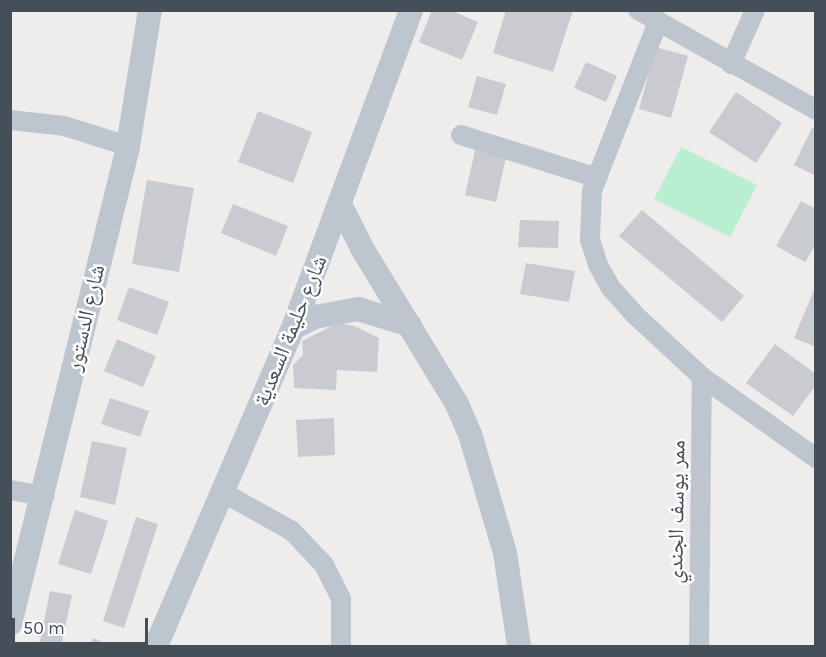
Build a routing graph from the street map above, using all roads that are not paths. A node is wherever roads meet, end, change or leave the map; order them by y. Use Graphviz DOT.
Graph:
graph roads {
  1 [pos="150,10"];
  2 [pos="411,10"];
  3 [pos="638,10"];
  4 [pos="755,10"];
  5 [pos="658,22"];
  6 [pos="731,64"];
  7 [pos="816,110"];
  8 [pos="10,120"];
  9 [pos="461,135"];
  10 [pos="128,146"];
  11 [pos="597,178"];
  12 [pos="341,206"];
  13 [pos="410,325"];
  14 [pos="293,328"];
  15 [pos="702,377"];
  16 [pos="816,458"];
  17 [pos="10,490"];
  18 [pos="224,493"];
  19 [pos="44,496"];
  20 [pos="16,578"];
  21 [pos="10,624"];
  22 [pos="156,646"];
  23 [pos="341,646"];
  24 [pos="519,646"];
  25 [pos="699,646"];
  1 -- 10 [label="street, شارع الدستور"];
  2 -- 12 [label="street, شارع حليمة السعدية"];
  3 -- 5 [label="street"];
  4 -- 6 [label="street"];
  5 -- 6 [label="street"];
  5 -- 11 [label="street"];
  6 -- 7 [label="street"];
  8 -- 10 [label="street"];
  9 -- 11 [label="street"];
  10 -- 19 [label="street, شارع الدستور"];
  11 -- 15 [label="street"];
  12 -- 13 [label="street"];
  12 -- 14 [label="street, شارع حليمة السعدية"];
  13 -- 14 [label="street"];
  13 -- 24 [label="street"];
  14 -- 18 [label="street, شارع حليمة السعدية"];
  15 -- 16 [label="street"];
  15 -- 25 [label="street, ممر يوسف الجندي"];
  17 -- 19 [label="street"];
  18 -- 22 [label="street, شارع حليمة السعدية"];
  18 -- 23 [label="street"];
  19 -- 20 [label="street, شارع الدستور"];
  20 -- 21 [label="street, شارع الدستور"];
}
